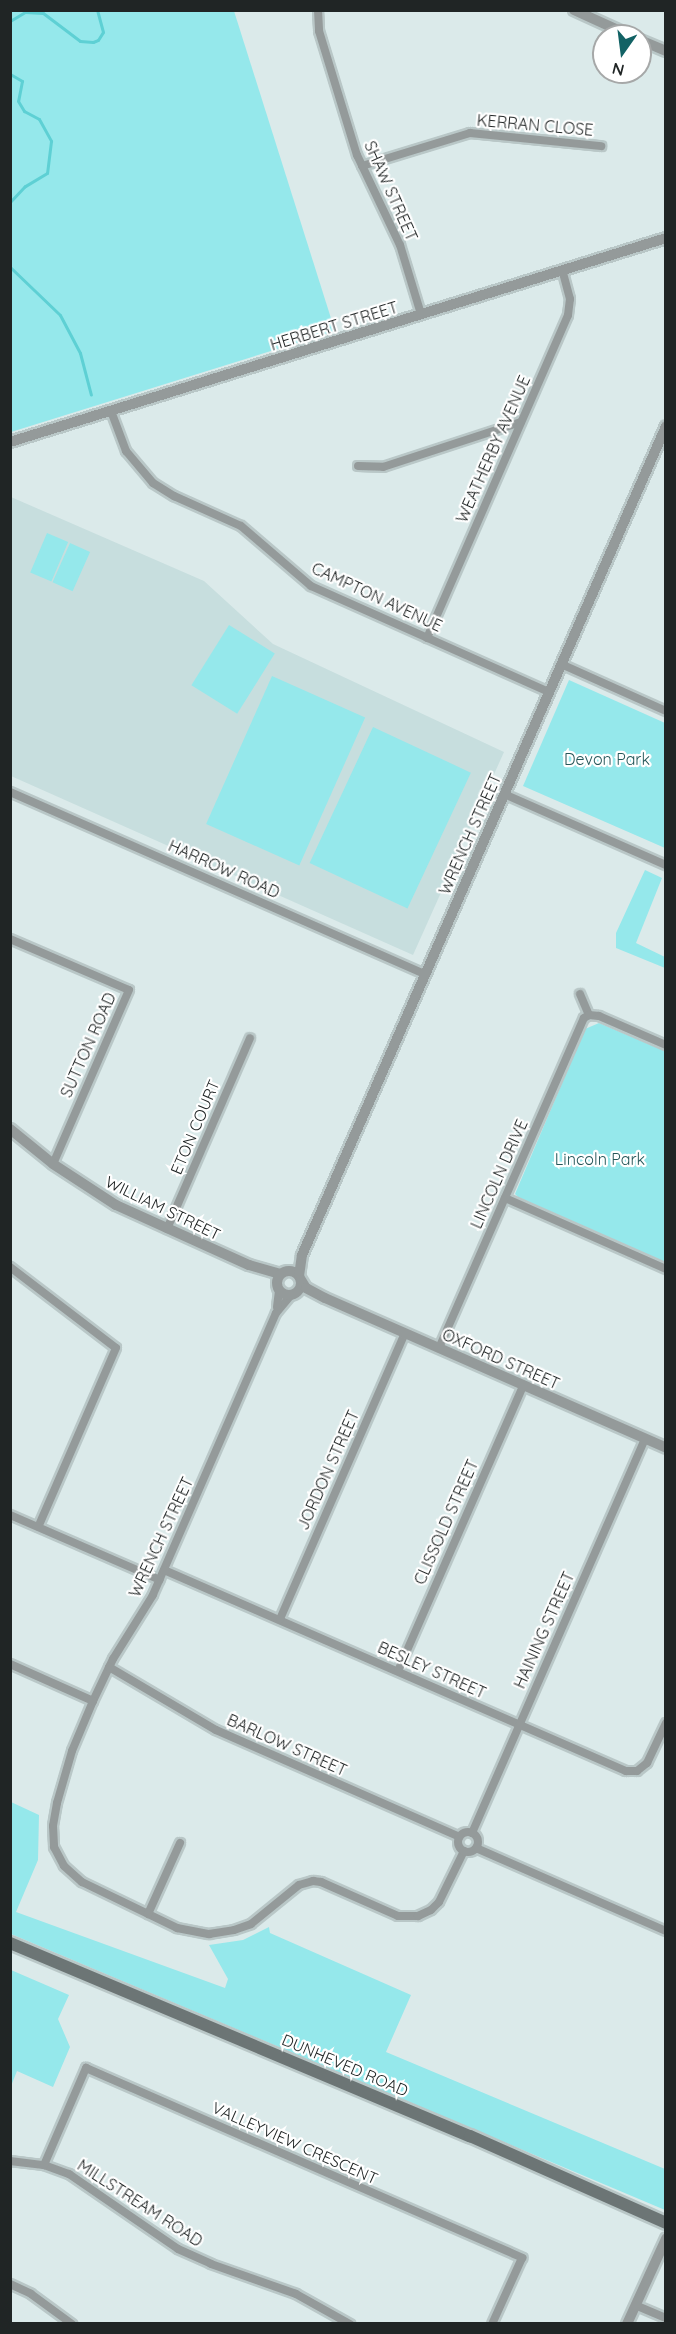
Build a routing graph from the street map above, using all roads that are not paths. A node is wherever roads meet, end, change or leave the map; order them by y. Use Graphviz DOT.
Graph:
graph roads {
  1 [pos="318,10"];
  2 [pos="574,10"];
  3 [pos="605,24"];
  4 [pos="652,45"];
  5 [pos="666,51"];
  6 [pos="601,146"];
  7 [pos="362,166"];
  8 [pos="666,238"];
  9 [pos="562,270"];
  10 [pos="421,314"];
  11 [pos="111,411"];
  12 [pos="521,422"];
  13 [pos="666,426"];
  14 [pos="10,442"];
  15 [pos="358,466"];
  16 [pos="427,638"];
  17 [pos="561,664"];
  18 [pos="549,692"];
  19 [pos="666,711"];
  20 [pos="10,792"];
  21 [pos="504,794"];
  22 [pos="666,865"];
  23 [pos="10,939"];
  24 [pos="425,974"];
  25 [pos="580,994"];
  26 [pos="589,1015"];
  27 [pos="250,1038"];
  28 [pos="666,1045"];
  29 [pos="10,1129"];
  30 [pos="53,1164"];
  31 [pos="504,1198"];
  32 [pos="167,1229"];
  33 [pos="10,1267"];
  34 [pos="666,1269"];
  35 [pos="289,1282"];
  36 [pos="276,1313"];
  37 [pos="405,1333"];
  38 [pos="439,1348"];
  39 [pos="523,1386"];
  40 [pos="645,1439"];
  41 [pos="666,1448"];
  42 [pos="10,1515"];
  43 [pos="38,1527"];
  44 [pos="164,1570"];
  45 [pos="160,1580"];
  46 [pos="280,1619"];
  47 [pos="10,1664"];
  48 [pos="109,1666"];
  49 [pos="398,1671"];
  50 [pos="93,1701"];
  51 [pos="666,1723"];
  52 [pos="519,1725"];
  53 [pos="472,1833"];
  54 [pos="460,1837"];
  55 [pos="180,1843"];
  56 [pos="476,1848"];
  57 [pos="464,1851"];
  58 [pos="148,1914"];
  59 [pos="666,1932"];
  60 [pos="10,1943"];
  61 [pos="10,2161"];
  62 [pos="44,2165"];
  63 [pos="666,2223"];
  64 [pos="666,2239"];
  65 [pos="10,2284"];
  66 [pos="635,2305"];
  67 [pos="666,2318"];
  68 [pos="72,2324"];
  69 [pos="350,2324"];
  70 [pos="492,2324"];
  71 [pos="627,2324"];
  1 -- 7 [label="street, SHAW STREET"];
  2 -- 3 [label="street"];
  4 -- 5 [label="street"];
  6 -- 7 [label="street, KERRAN CLOSE"];
  7 -- 10 [label="street, SHAW STREET"];
  8 -- 9 [label="street, HERBERT STREET"];
  9 -- 10 [label="street, HERBERT STREET"];
  9 -- 12 [label="street, WEATHERBY AVENUE"];
  10 -- 11 [label="street, HERBERT STREET"];
  11 -- 14 [label="street, HERBERT STREET"];
  11 -- 16 [label="street, CAMPTON AVENUE"];
  12 -- 15 [label="street"];
  12 -- 16 [label="street, WEATHERBY AVENUE"];
  13 -- 17 [label="street, WRENCH STREET"];
  16 -- 18 [label="street, CAMPTON AVENUE"];
  17 -- 18 [label="street, WRENCH STREET"];
  17 -- 19 [label="street"];
  18 -- 21 [label="street, WRENCH STREET"];
  20 -- 24 [label="street, HARROW ROAD"];
  21 -- 22 [label="street"];
  21 -- 24 [label="street, WRENCH STREET"];
  23 -- 30 [label="street, SUTTON ROAD"];
  24 -- 35 [label="street, WRENCH STREET"];
  25 -- 26 [label="street"];
  26 -- 28 [label="street"];
  26 -- 31 [label="street, LINCOLN DRIVE"];
  27 -- 32 [label="street, ETON COURT"];
  29 -- 30 [label="street, WILLIAM STREET"];
  30 -- 32 [label="street, WILLIAM STREET"];
  31 -- 34 [label="street"];
  31 -- 38 [label="street, LINCOLN DRIVE"];
  32 -- 35 [label="street, WILLIAM STREET"];
  33 -- 43 [label="street"];
  35 -- 36 [label="street, WRENCH STREET"];
  35 -- 36 [label="street, WRENCH STREET"];
  35 -- 37 [label="street, OXFORD STREET"];
  36 -- 44 [label="street, WRENCH STREET"];
  37 -- 38 [label="street, OXFORD STREET"];
  37 -- 46 [label="street, JORDON STREET"];
  38 -- 39 [label="street, OXFORD STREET"];
  39 -- 40 [label="street, OXFORD STREET"];
  39 -- 49 [label="street, CLISSOLD STREET"];
  40 -- 41 [label="street, OXFORD STREET"];
  40 -- 52 [label="street, HAINING STREET"];
  42 -- 43 [label="street"];
  43 -- 45 [label="street"];
  44 -- 45 [label="street, WRENCH STREET"];
  44 -- 46 [label="street, BESLEY STREET"];
  45 -- 48 [label="street, WRENCH STREET"];
  46 -- 49 [label="street, BESLEY STREET"];
  47 -- 50 [label="street"];
  48 -- 50 [label="street, WRENCH STREET"];
  48 -- 54 [label="street, BARLOW STREET"];
  49 -- 52 [label="street, BESLEY STREET"];
  50 -- 58 [label="street, WRENCH STREET"];
  51 -- 52 [label="street, BESLEY STREET"];
  52 -- 53 [label="street, HAINING STREET"];
  53 -- 54 [label="street"];
  53 -- 56 [label="street"];
  54 -- 57 [label="street"];
  55 -- 58 [label="street"];
  56 -- 57 [label="street"];
  56 -- 59 [label="street"];
  57 -- 58 [label="street"];
  60 -- 63 [label="main road, DUNHEVED ROAD"];
  61 -- 62 [label="street, MILLSTREAM ROAD"];
  62 -- 69 [label="street, MILLSTREAM ROAD"];
  62 -- 70 [label="street, VALLEYVIEW CRESCENT"];
  64 -- 66 [label="street"];
  65 -- 68 [label="street"];
  66 -- 67 [label="street"];
  66 -- 71 [label="street"];
}
